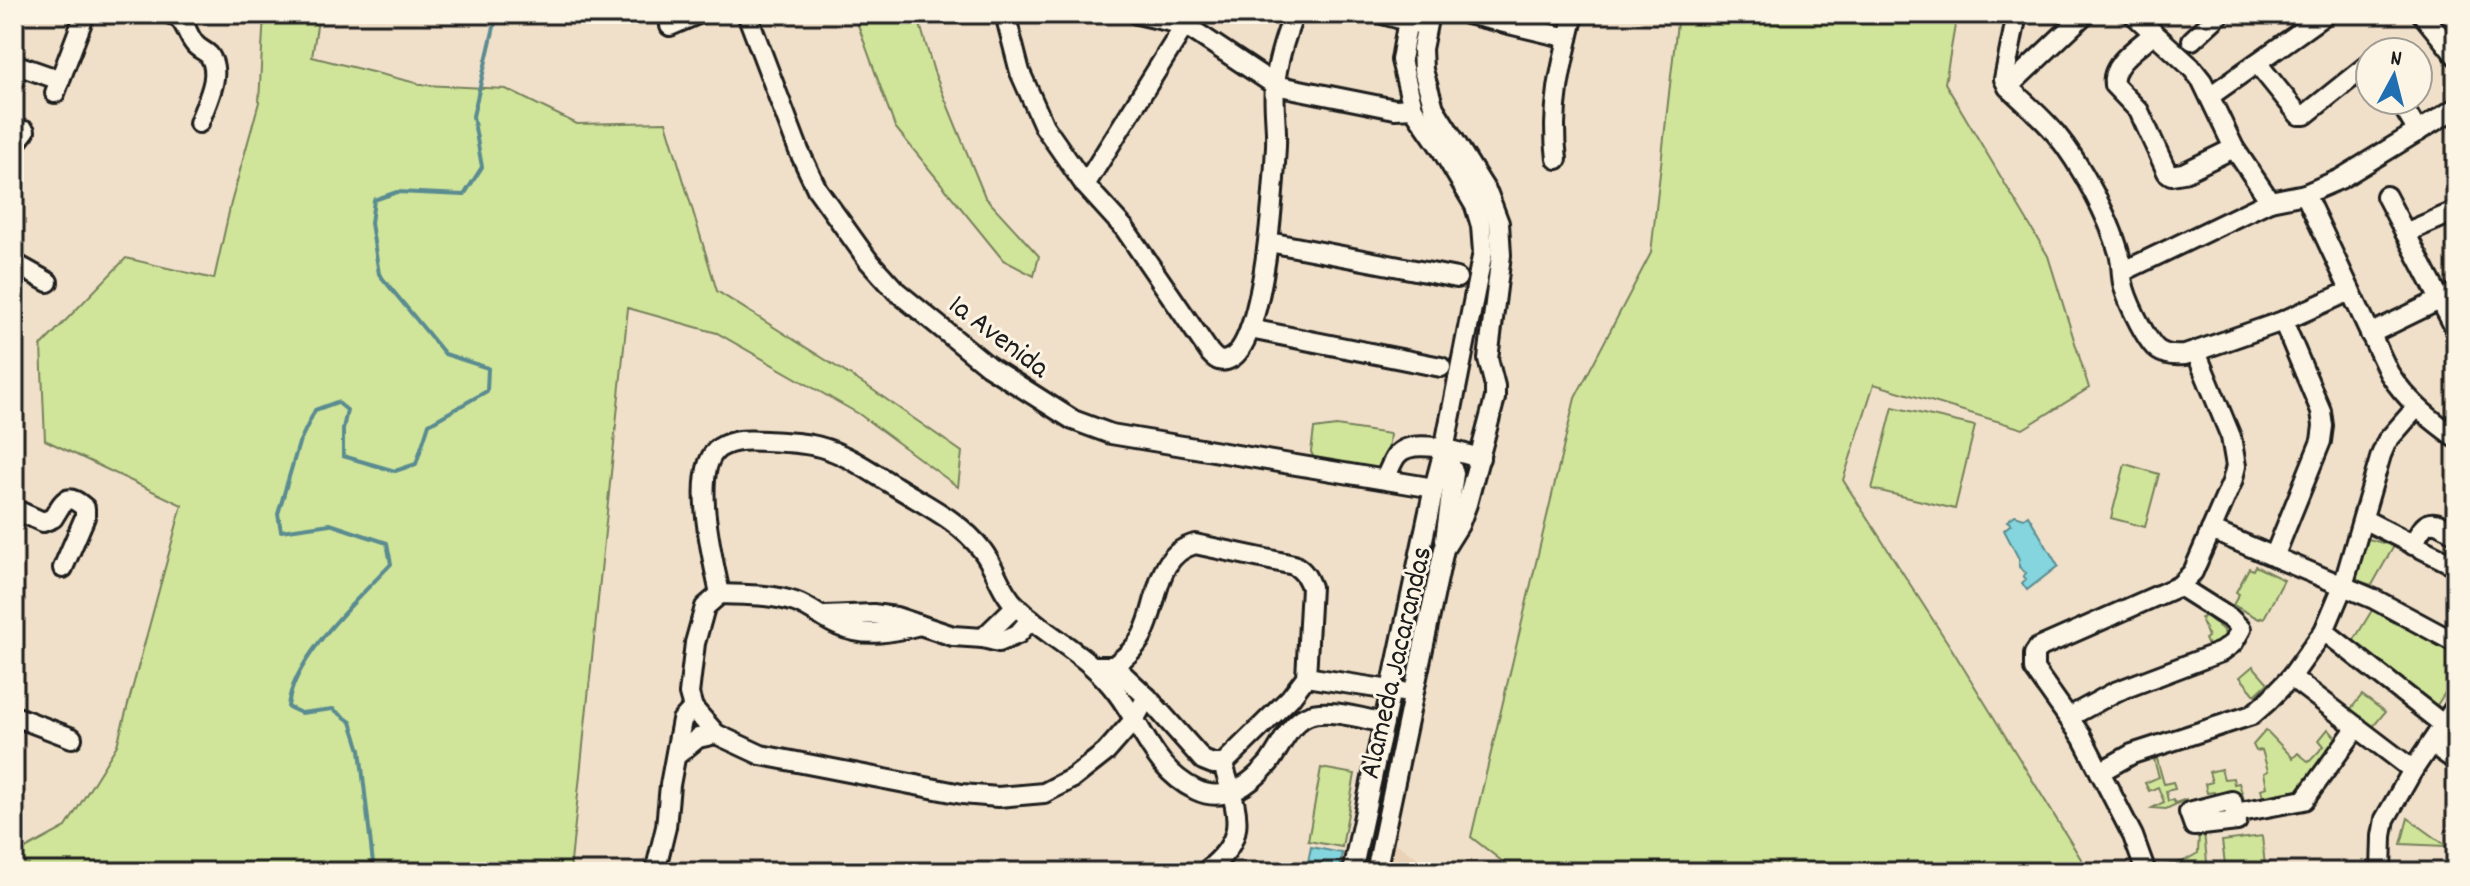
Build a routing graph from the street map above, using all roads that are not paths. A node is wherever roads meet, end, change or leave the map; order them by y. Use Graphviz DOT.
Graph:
graph roads {
  1 [pos="85,14"];
  2 [pos="171,14"];
  3 [pos="698,14"];
  4 [pos="747,14"];
  5 [pos="1005,14"];
  6 [pos="1137,14"];
  7 [pos="1294,14"];
  8 [pos="1382,14"];
  9 [pos="1467,14"];
  10 [pos="1574,14"];
  11 [pos="2017,14"];
  12 [pos="2085,14"];
  13 [pos="2133,14"];
  14 [pos="2220,14"];
  15 [pos="2326,14"];
  16 [pos="2422,14"];
  17 [pos="1408,17"];
  18 [pos="1427,20"];
  19 [pos="1185,25"];
  20 [pos="670,26"];
  21 [pos="2153,34"];
  22 [pos="1568,38"];
  23 [pos="2192,40"];
  24 [pos="2456,56"];
  25 [pos="2257,63"];
  26 [pos="14,64"];
  27 [pos="2354,76"];
  28 [pos="1275,85"];
  29 [pos="2008,87"];
  30 [pos="2210,96"];
  31 [pos="1413,108"];
  32 [pos="2456,108"];
  33 [pos="2408,116"];
  34 [pos="199,123"];
  35 [pos="2418,132"];
  36 [pos="2234,148"];
  37 [pos="1557,159"];
  38 [pos="1085,185"];
  39 [pos="2305,194"];
  40 [pos="2386,196"];
  41 [pos="2270,201"];
  42 [pos="2456,211"];
  43 [pos="2405,233"];
  44 [pos="1269,242"];
  45 [pos="14,263"];
  46 [pos="2122,272"];
  47 [pos="1457,278"];
  48 [pos="48,282"];
  49 [pos="2350,291"];
  50 [pos="2448,296"];
  51 [pos="1494,315"];
  52 [pos="1469,321"];
  53 [pos="2283,321"];
  54 [pos="1250,329"];
  55 [pos="2456,330"];
  56 [pos="2370,334"];
  57 [pos="2196,352"];
  58 [pos="1441,367"];
  59 [pos="1458,380"];
  60 [pos="1495,398"];
  61 [pos="2416,408"];
  62 [pos="2456,438"];
  63 [pos="1444,450"];
  64 [pos="1480,458"];
  65 [pos="1385,478"];
  66 [pos="1434,488"];
  67 [pos="14,509"];
  68 [pos="2363,519"];
  69 [pos="2211,530"];
  70 [pos="2456,534"];
  71 [pos="2413,545"];
  72 [pos="1444,549"];
  73 [pos="2274,557"];
  74 [pos="2456,566"];
  75 [pos="63,568"];
  76 [pos="2179,586"];
  77 [pos="2343,586"];
  78 [pos="720,594"];
  79 [pos="1016,606"];
  80 [pos="1031,619"];
  81 [pos="2324,631"];
  82 [pos="983,638"];
  83 [pos="2456,643"];
  84 [pos="1104,669"];
  85 [pos="1306,677"];
  86 [pos="2291,677"];
  87 [pos="1391,690"];
  88 [pos="1414,694"];
  89 [pos="1147,697"];
  90 [pos="2456,706"];
  91 [pos="693,708"];
  92 [pos="14,716"];
  93 [pos="2069,717"];
  94 [pos="1134,720"];
  95 [pos="1384,723"];
  96 [pos="2444,725"];
  97 [pos="2357,727"];
  98 [pos="716,734"];
  99 [pos="72,738"];
  100 [pos="2432,744"];
  101 [pos="677,755"];
  102 [pos="2456,761"];
  103 [pos="1223,764"];
  104 [pos="2413,770"];
  105 [pos="2100,772"];
  106 [pos="1231,793"];
  107 [pos="2235,813"];
  108 [pos="1213,869"];
  109 [pos="655,872"];
  110 [pos="1352,872"];
  111 [pos="1376,872"];
  112 [pos="2146,872"];
  113 [pos="2381,872"];
  1 -- 26 [label="street"];
  2 -- 34 [label="street"];
  3 -- 20 [label="street"];
  4 -- 65 [label="street, 1a Avenida"];
  5 -- 38 [label="street"];
  6 -- 19 [label="street"];
  7 -- 28 [label="street"];
  8 -- 17 [label="street"];
  9 -- 22 [label="street"];
  10 -- 22 [label="street"];
  11 -- 29 [label="street"];
  12 -- 29 [label="street"];
  13 -- 21 [label="street"];
  14 -- 23 [label="street"];
  15 -- 25 [label="street"];
  16 -- 24 [label="street"];
  17 -- 18 [label="street"];
  17 -- 31 [label="street, Alameda Jacarandas"];
  18 -- 51 [label="street, Alameda Jacarandas"];
  19 -- 28 [label="street"];
  19 -- 38 [label="street"];
  21 -- 30 [label="street"];
  21 -- 36 [label="street"];
  22 -- 37 [label="street"];
  25 -- 27 [label="street"];
  25 -- 30 [label="street"];
  28 -- 31 [label="street"];
  28 -- 44 [label="street"];
  29 -- 46 [label="street"];
  30 -- 36 [label="street"];
  31 -- 52 [label="street, Alameda Jacarandas"];
  32 -- 35 [label="street"];
  33 -- 35 [label="street"];
  35 -- 39 [label="street"];
  36 -- 41 [label="street"];
  38 -- 54 [label="street"];
  39 -- 41 [label="street"];
  39 -- 49 [label="street"];
  40 -- 43 [label="street"];
  41 -- 46 [label="street"];
  42 -- 43 [label="street"];
  43 -- 50 [label="street"];
  44 -- 47 [label="street"];
  44 -- 54 [label="street"];
  45 -- 48 [label="street"];
  46 -- 57 [label="street"];
  49 -- 53 [label="street"];
  49 -- 56 [label="street"];
  50 -- 55 [label="street"];
  50 -- 56 [label="street"];
  51 -- 52 [label="street"];
  51 -- 60 [label="street, Alameda Jacarandas"];
  52 -- 59 [label="street, Alameda Jacarandas"];
  53 -- 57 [label="street"];
  53 -- 73 [label="street"];
  54 -- 58 [label="street"];
  56 -- 61 [label="street"];
  57 -- 69 [label="street"];
  59 -- 60 [label="street"];
  59 -- 63 [label="street, Alameda Jacarandas"];
  60 -- 64 [label="street, Alameda Jacarandas"];
  61 -- 62 [label="street"];
  61 -- 68 [label="street"];
  63 -- 64 [label="street"];
  63 -- 65 [label="street"];
  63 -- 66 [label="street, Alameda Jacarandas"];
  63 -- 72 [label="street"];
  64 -- 72 [label="street, Alameda Jacarandas"];
  65 -- 66 [label="street, 1a Avenida"];
  66 -- 87 [label="street, Alameda Jacarandas"];
  67 -- 75 [label="street"];
  68 -- 71 [label="street"];
  68 -- 77 [label="street"];
  69 -- 73 [label="street"];
  69 -- 76 [label="street"];
  70 -- 71 [label="street"];
  71 -- 74 [label="street"];
  72 -- 88 [label="street, Alameda Jacarandas"];
  73 -- 77 [label="street"];
  76 -- 93 [label="street"];
  76 -- 93 [label="street"];
  77 -- 81 [label="street"];
  77 -- 83 [label="street"];
  78 -- 79 [label="street"];
  78 -- 82 [label="street"];
  78 -- 91 [label="street"];
  79 -- 80 [label="street"];
  79 -- 82 [label="street"];
  80 -- 82 [label="street"];
  80 -- 84 [label="street"];
  81 -- 86 [label="street"];
  81 -- 96 [label="street"];
  84 -- 85 [label="street"];
  84 -- 89 [label="street"];
  84 -- 94 [label="street"];
  85 -- 87 [label="street"];
  85 -- 103 [label="street"];
  86 -- 97 [label="street"];
  86 -- 105 [label="street"];
  87 -- 88 [label="street"];
  87 -- 95 [label="street, Alameda Jacarandas"];
  88 -- 111 [label="street, Alameda Jacarandas"];
  89 -- 94 [label="street"];
  89 -- 103 [label="street"];
  90 -- 96 [label="street"];
  91 -- 98 [label="street"];
  91 -- 101 [label="street"];
  92 -- 99 [label="street"];
  93 -- 105 [label="street"];
  94 -- 98 [label="street"];
  94 -- 106 [label="street"];
  95 -- 106 [label="street"];
  95 -- 110 [label="street, Alameda Jacarandas"];
  96 -- 100 [label="street"];
  97 -- 104 [label="street"];
  97 -- 107 [label="street"];
  98 -- 101 [label="street"];
  100 -- 102 [label="street"];
  100 -- 104 [label="street"];
  101 -- 109 [label="street"];
  103 -- 106 [label="street"];
  104 -- 113 [label="street"];
  105 -- 112 [label="street"];
  106 -- 108 [label="street"];
}
